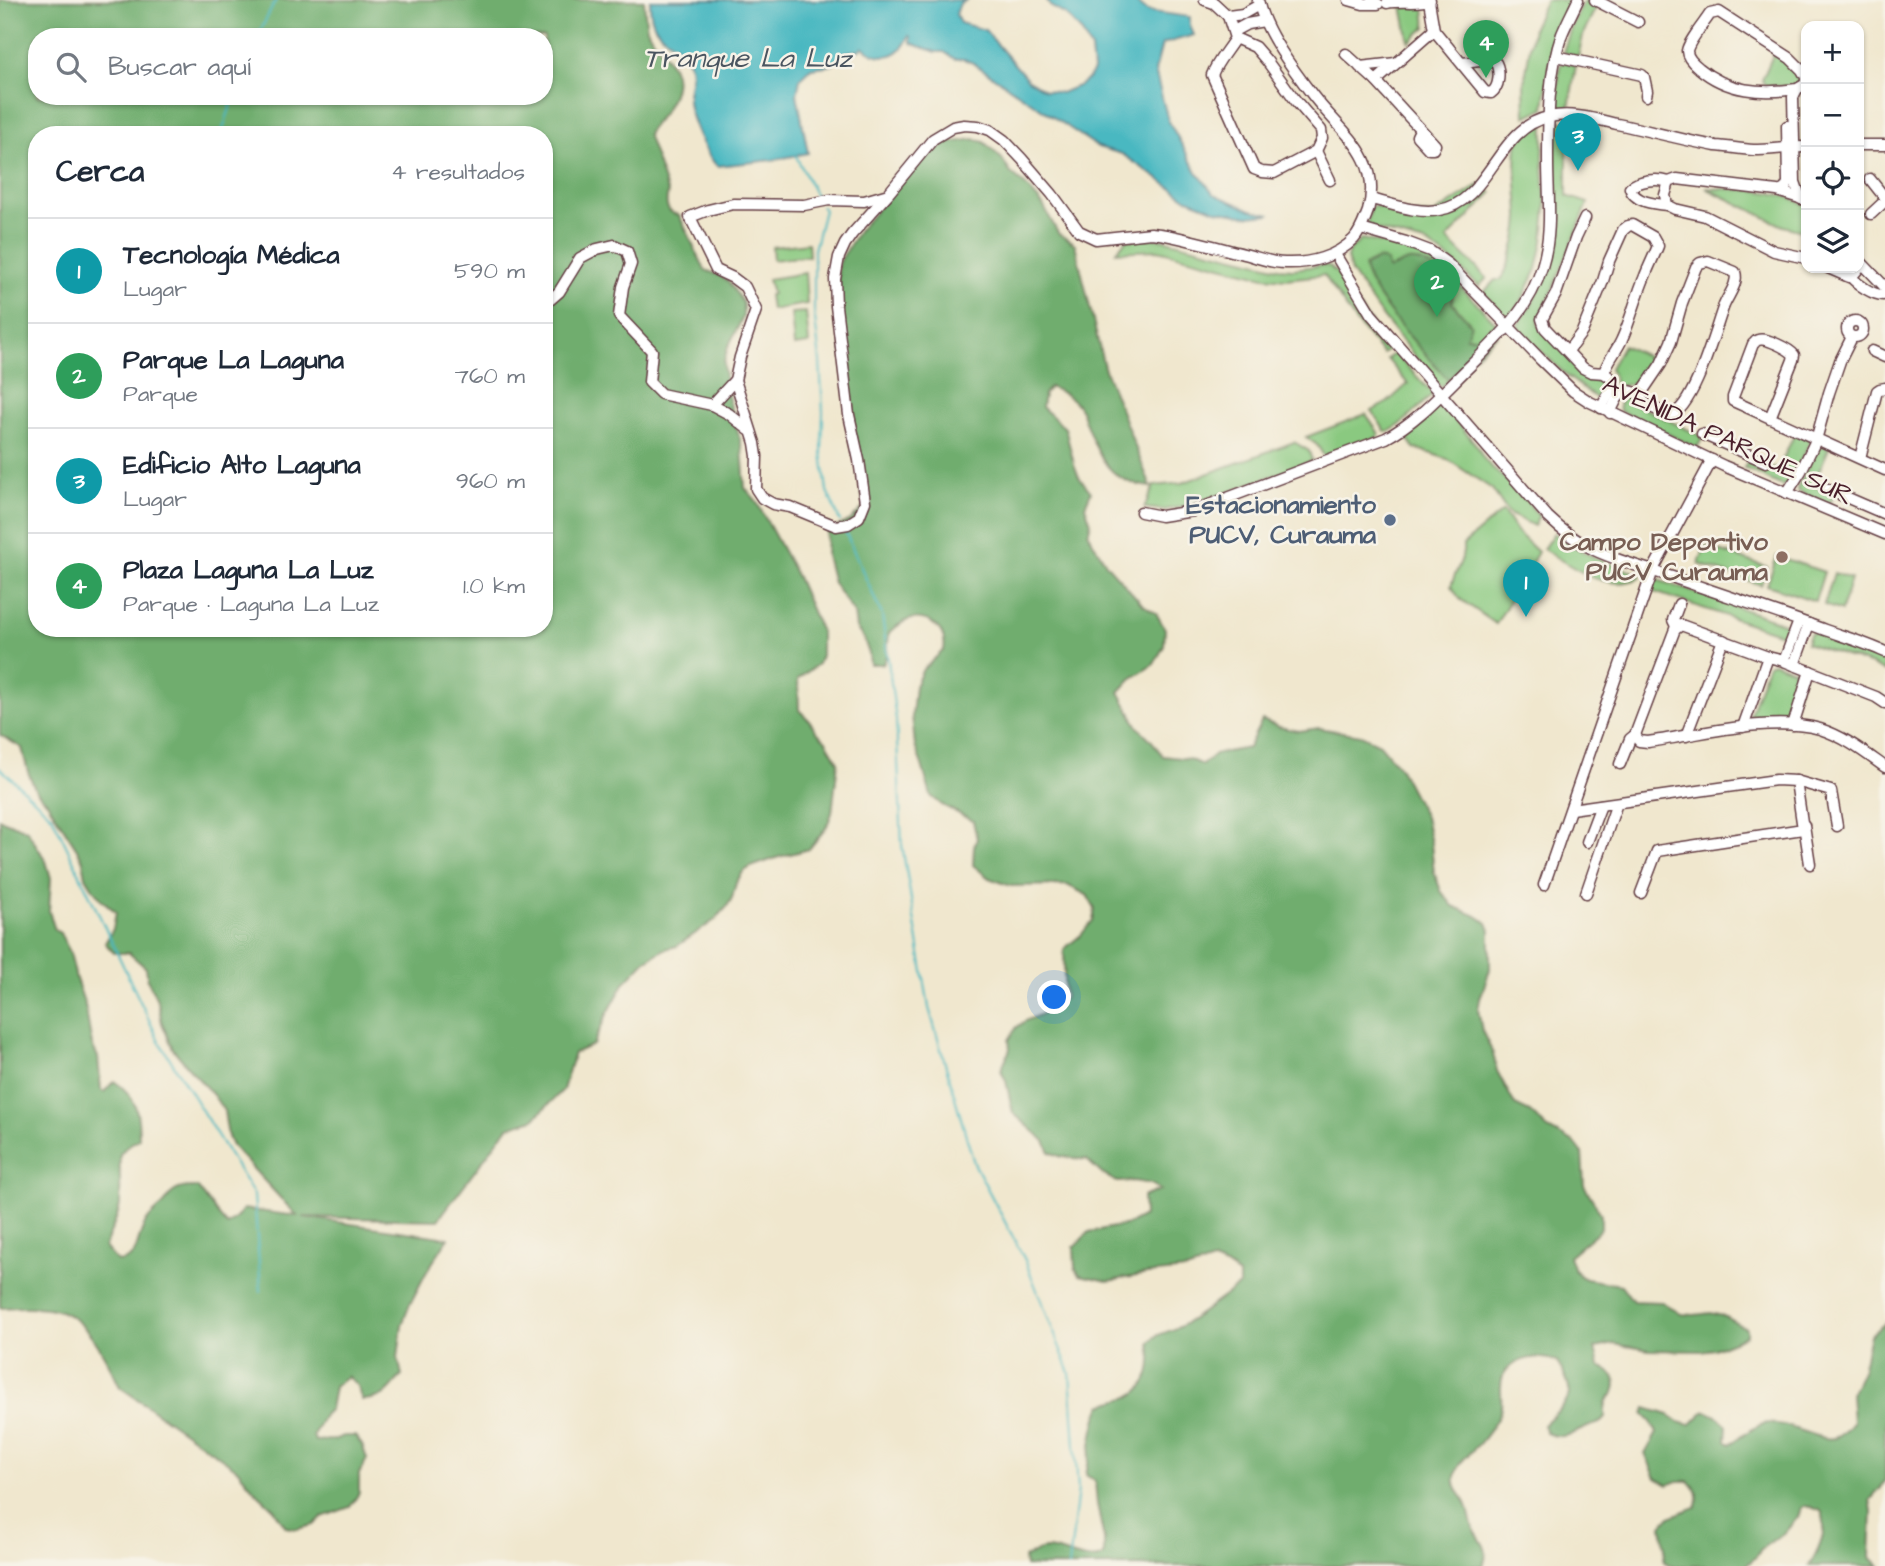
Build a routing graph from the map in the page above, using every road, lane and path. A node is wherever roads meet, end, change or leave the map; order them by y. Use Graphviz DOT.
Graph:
graph roads {
  1 [pos="1578,0"];
  2 [pos="1595,0"];
  3 [pos="1211,1"];
  4 [pos="1356,1"];
  5 [pos="1413,1"];
  6 [pos="1429,1"];
  7 [pos="1259,2"];
  8 [pos="1382,2"];
  9 [pos="1228,16"];
  10 [pos="1264,21"];
  11 [pos="1638,22"];
  12 [pos="1434,30"];
  13 [pos="1234,34"];
  14 [pos="1346,54"];
  15 [pos="1556,56"];
  16 [pos="1396,63"];
  17 [pos="1462,63"];
  18 [pos="1360,67"];
  19 [pos="1377,81"];
  20 [pos="1797,89"];
  21 [pos="1783,91"];
  22 [pos="1646,96"];
  23 [pos="1790,116"];
  24 [pos="1549,117"];
  25 [pos="1420,130"];
  26 [pos="1864,145"];
  27 [pos="1885,145"];
  28 [pos="1801,146"];
  29 [pos="1791,147"];
  30 [pos="1315,151"];
  31 [pos="1791,165"];
  32 [pos="1870,179"];
  33 [pos="1330,180"];
  34 [pos="1669,181"];
  35 [pos="1781,191"];
  36 [pos="888,194"];
  37 [pos="1801,195"];
  38 [pos="1371,199"];
  39 [pos="1801,199"];
  40 [pos="1885,200"];
  41 [pos="1667,205"];
  42 [pos="1871,214"];
  43 [pos="1585,218"];
  44 [pos="1361,229"];
  45 [pos="1347,245"];
  46 [pos="1335,254"];
  47 [pos="1801,257"];
  48 [pos="1318,259"];
  49 [pos="1864,268"];
  50 [pos="1343,270"];
  51 [pos="1841,273"];
  52 [pos="1853,273"];
  53 [pos="1851,277"];
  54 [pos="1885,287"];
  55 [pos="1885,292"];
  56 [pos="553,297"];
  57 [pos="1510,326"];
  58 [pos="1852,337"];
  59 [pos="1568,351"];
  60 [pos="1871,351"];
  61 [pos="1885,357"];
  62 [pos="1604,373"];
  63 [pos="735,380"];
  64 [pos="1885,388"];
  65 [pos="1441,394"];
  66 [pos="1640,395"];
  67 [pos="712,405"];
  68 [pos="1605,410"];
  69 [pos="1770,418"];
  70 [pos="750,431"];
  71 [pos="1816,440"];
  72 [pos="1747,453"];
  73 [pos="1699,454"];
  74 [pos="1860,458"];
  75 [pos="1712,460"];
  76 [pos="1766,462"];
  77 [pos="1885,470"];
  78 [pos="1738,472"];
  79 [pos="1825,488"];
  80 [pos="1787,493"];
  81 [pos="1838,493"];
  82 [pos="1830,511"];
  83 [pos="1141,512"];
  84 [pos="1883,513"];
  85 [pos="1873,529"];
  86 [pos="1885,534"];
  87 [pos="1653,570"];
  88 [pos="1679,604"];
  89 [pos="1804,622"];
  90 [pos="1677,628"];
  91 [pos="1723,640"];
  92 [pos="1885,652"];
  93 [pos="1768,657"];
  94 [pos="1789,663"];
  95 [pos="1810,671"];
  96 [pos="1885,703"];
  97 [pos="1793,725"];
  98 [pos="1743,727"];
  99 [pos="1634,736"];
  100 [pos="1686,736"];
  101 [pos="1620,764"];
  102 [pos="1885,767"];
  103 [pos="1796,781"];
  104 [pos="1617,803"];
  105 [pos="1601,805"];
  106 [pos="1571,808"];
  107 [pos="1804,825"];
  108 [pos="1837,826"];
  109 [pos="1587,842"];
  110 [pos="1810,864"];
  111 [pos="1544,886"];
  112 [pos="1586,893"];
  113 [pos="1641,893"];
  1 -- 15 [label="street"];
  2 -- 11 [label="street"];
  3 -- 9 [label="street"];
  4 -- 8 [label="street"];
  5 -- 6 [label="street"];
  5 -- 8 [label="street"];
  6 -- 12 [label="street"];
  7 -- 9 [label="street"];
  7 -- 10 [label="street"];
  9 -- 13 [label="street"];
  10 -- 13 [label="street"];
  10 -- 38 [label="street"];
  12 -- 16 [label="street"];
  12 -- 17 [label="street"];
  13 -- 30 [label="street"];
  13 -- 30 [label="street"];
  14 -- 18 [label="street"];
  15 -- 22 [label="street"];
  15 -- 24 [label="street"];
  16 -- 18 [label="street"];
  16 -- 19 [label="street"];
  18 -- 19 [label="street"];
  19 -- 25 [label="street"];
  20 -- 21 [label="street"];
  20 -- 21 [label="street"];
  20 -- 23 [label="street"];
  21 -- 23 [label="street"];
  23 -- 29 [label="street"];
  24 -- 29 [label="street"];
  24 -- 38 [label="street"];
  24 -- 57 [label="street"];
  26 -- 27 [label="street"];
  28 -- 29 [label="street"];
  29 -- 31 [label="street"];
  30 -- 33 [label="street"];
  31 -- 35 [label="street"];
  31 -- 37 [label="street"];
  32 -- 40 [label="street"];
  34 -- 35 [label="street"];
  34 -- 41 [label="street"];
  34 -- 41 [label="street"];
  35 -- 39 [label="street"];
  36 -- 48 [label="street"];
  36 -- 63 [label="street"];
  36 -- 70 [label="street"];
  38 -- 44 [label="street"];
  40 -- 42 [label="street"];
  41 -- 47 [label="street"];
  43 -- 59 [label="street"];
  44 -- 45 [label="street"];
  44 -- 57 [label="street, AVENIDA PARQUE SUR"];
  45 -- 46 [label="street"];
  45 -- 50 [label="street"];
  46 -- 48 [label="street"];
  46 -- 50 [label="street"];
  48 -- 50 [label="street"];
  49 -- 54 [label="street"];
  50 -- 65 [label="street"];
  51 -- 53 [label="street"];
  52 -- 53 [label="street"];
  53 -- 55 [label="street"];
  56 -- 67 [label="street"];
  57 -- 65 [label="street"];
  57 -- 68 [label="street, AVENIDA PARQUE SUR"];
  58 -- 71 [label="street"];
  59 -- 62 [label="street"];
  59 -- 62 [label="street"];
  60 -- 61 [label="street"];
  62 -- 68 [label="street"];
  63 -- 67 [label="street"];
  63 -- 70 [label="street"];
  64 -- 74 [label="street"];
  65 -- 83 [label="street"];
  65 -- 87 [label="street"];
  66 -- 66 [label="street"];
  66 -- 68 [label="street"];
  67 -- 70 [label="street"];
  68 -- 73 [label="street, AVENIDA PARQUE SUR"];
  69 -- 69 [label="street"];
  69 -- 71 [label="street"];
  71 -- 74 [label="street"];
  71 -- 80 [label="street"];
  72 -- 73 [label="street"];
  72 -- 76 [label="street"];
  72 -- 78 [label="street"];
  73 -- 75 [label="street, AVENIDA PARQUE SUR"];
  74 -- 77 [label="street"];
  75 -- 78 [label="street, AVENIDA PARQUE SUR"];
  75 -- 87 [label="street"];
  78 -- 80 [label="street, AVENIDA PARQUE SUR"];
  79 -- 81 [label="street"];
  80 -- 82 [label="street, AVENIDA PARQUE SUR"];
  81 -- 82 [label="street"];
  81 -- 84 [label="street"];
  82 -- 85 [label="street, AVENIDA PARQUE SUR"];
  84 -- 85 [label="street"];
  85 -- 86 [label="street, AVENIDA PARQUE SUR"];
  87 -- 89 [label="street"];
  87 -- 106 [label="street"];
  88 -- 90 [label="street"];
  89 -- 92 [label="street"];
  89 -- 94 [label="street"];
  90 -- 91 [label="street"];
  90 -- 99 [label="street"];
  91 -- 93 [label="street"];
  91 -- 100 [label="street"];
  93 -- 94 [label="street"];
  93 -- 98 [label="street"];
  94 -- 95 [label="street"];
  95 -- 96 [label="street"];
  95 -- 97 [label="street"];
  97 -- 98 [label="street"];
  97 -- 102 [label="street"];
  98 -- 100 [label="street"];
  99 -- 100 [label="street"];
  99 -- 101 [label="street"];
  103 -- 104 [label="street"];
  103 -- 107 [label="street"];
  103 -- 108 [label="street"];
  104 -- 105 [label="street"];
  104 -- 112 [label="street"];
  105 -- 106 [label="street"];
  105 -- 109 [label="street"];
  106 -- 111 [label="street"];
  107 -- 110 [label="street"];
  107 -- 113 [label="street"];
}
